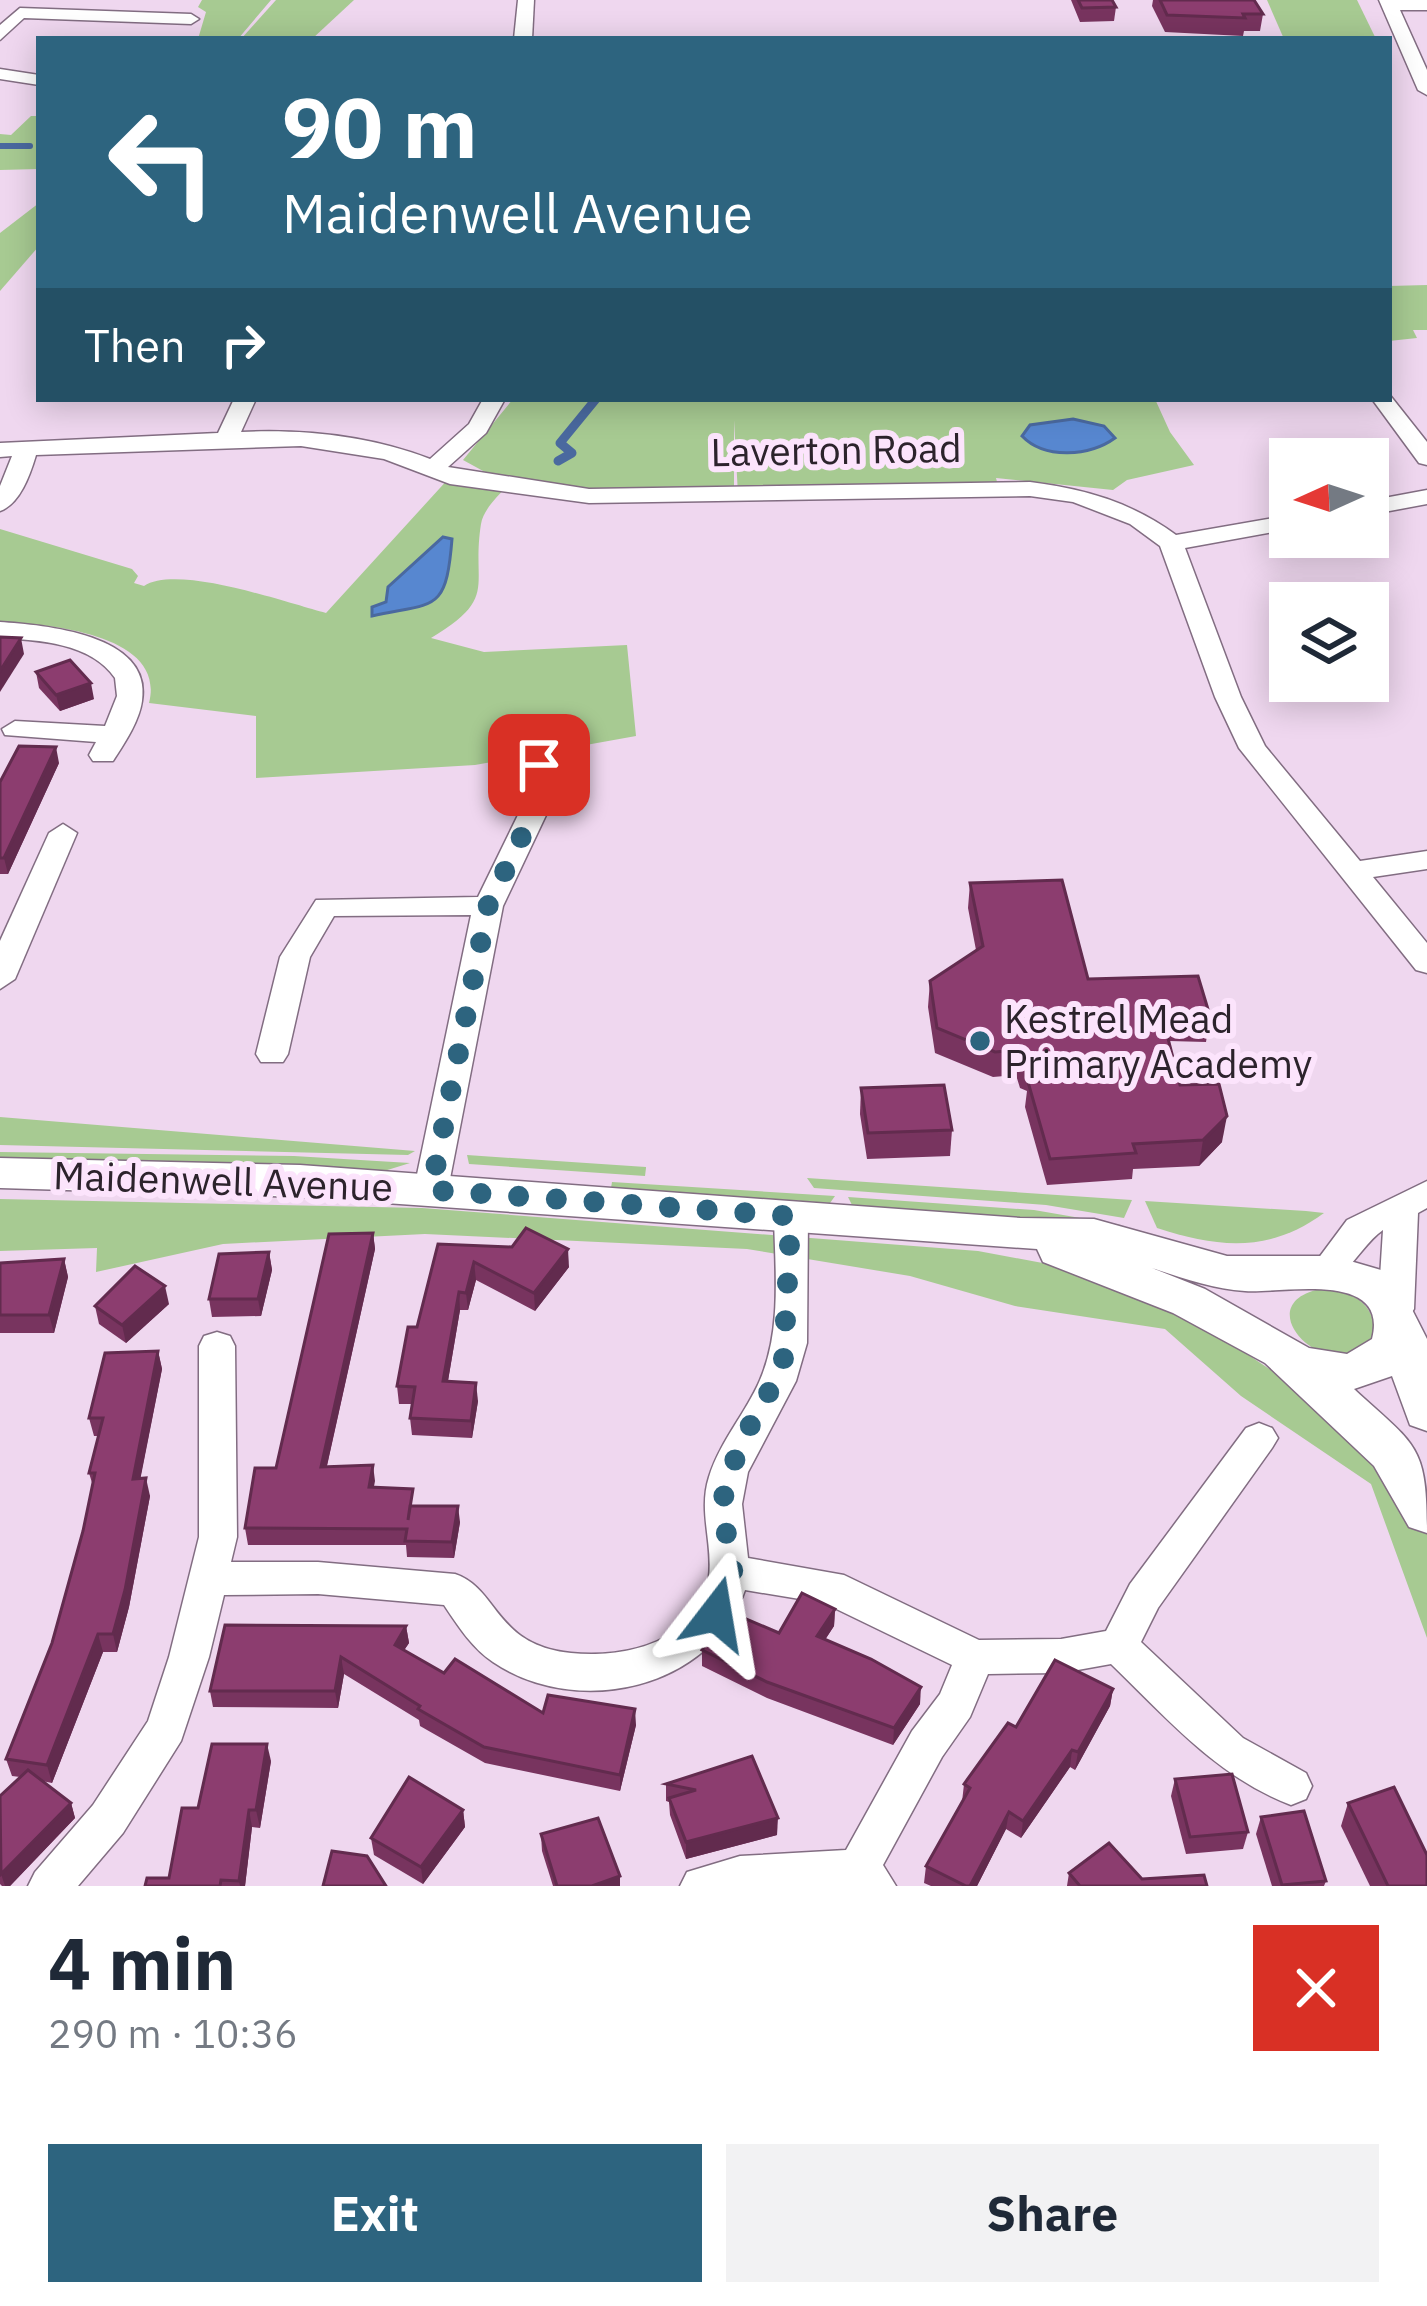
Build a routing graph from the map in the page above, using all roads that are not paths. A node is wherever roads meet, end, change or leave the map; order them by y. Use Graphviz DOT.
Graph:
graph roads {
  1 [pos="526,0"];
  2 [pos="1388,2"];
  3 [pos="1427,5"];
  4 [pos="0,12"];
  5 [pos="20,13"];
  6 [pos="192,19"];
  7 [pos="0,35"];
  8 [pos="523,36"];
  9 [pos="0,74"];
  10 [pos="36,80"];
  11 [pos="1427,90"];
  12 [pos="244,402"];
  13 [pos="492,402"];
  14 [pos="1385,402"];
  15 [pos="227,438"];
  16 [pos="26,449"];
  17 [pos="0,450"];
  18 [pos="1427,458"];
  19 [pos="434,467"];
  20 [pos="1416,499"];
  21 [pos="0,504"];
  22 [pos="1427,521"];
  23 [pos="1269,526"];
  24 [pos="1171,543"];
  25 [pos="0,630"];
  26 [pos="15,730"];
  27 [pos="520,740"];
  28 [pos="63,833"];
  29 [pos="1427,860"];
  30 [pos="1352,871"];
  31 [pos="0,896"];
  32 [pos="33,896"];
  33 [pos="488,906"];
  34 [pos="1427,963"];
  35 [pos="0,979"];
  36 [pos="272,1054"];
  37 [pos="0,1173"];
  38 [pos="431,1190"];
  39 [pos="1414,1201"];
  40 [pos="791,1216"];
  41 [pos="1020,1234"];
  42 [pos="1313,1272"];
  43 [pos="1399,1322"];
  44 [pos="217,1346"];
  45 [pos="1290,1357"];
  46 [pos="1427,1412"];
  47 [pos="1259,1438"];
  48 [pos="1427,1513"];
  49 [pos="733,1572"];
  50 [pos="210,1579"];
  51 [pos="1119,1646"];
  52 [pos="975,1657"];
  53 [pos="1292,1786"];
  54 [pos="866,1878"];
  55 [pos="50,1886"];
  56 [pos="702,1886"];
  1 -- 8 [label="street"];
  2 -- 3 [label="street"];
  2 -- 11 [label="street"];
  4 -- 5 [label="street"];
  5 -- 6 [label="street"];
  5 -- 7 [label="street"];
  9 -- 10 [label="street"];
  12 -- 15 [label="street"];
  13 -- 19 [label="street"];
  14 -- 18 [label="street"];
  15 -- 16 [label="street, Laverton Road"];
  15 -- 19 [label="street, Laverton Road"];
  16 -- 17 [label="street, Laverton Road"];
  16 -- 21 [label="street"];
  19 -- 24 [label="street, Laverton Road"];
  20 -- 22 [label="street"];
  23 -- 24 [label="street"];
  24 -- 30 [label="street"];
  25 -- 26 [label="street"];
  27 -- 33 [label="street"];
  28 -- 32 [label="street"];
  29 -- 30 [label="street"];
  30 -- 34 [label="street"];
  31 -- 32 [label="street"];
  32 -- 35 [label="street"];
  33 -- 36 [label="street"];
  33 -- 38 [label="street"];
  37 -- 38 [label="street, Maidenwell Avenue"];
  38 -- 40 [label="street, Maidenwell Avenue"];
  39 -- 42 [label="street"];
  39 -- 43 [label="street"];
  40 -- 41 [label="street, Maidenwell Avenue"];
  40 -- 49 [label="street"];
  41 -- 42 [label="street, Maidenwell Avenue"];
  41 -- 45 [label="street, Maidenwell Avenue"];
  42 -- 43 [label="street, Maidenwell Avenue"];
  42 -- 45 [label="street"];
  43 -- 45 [label="street, Maidenwell Avenue"];
  43 -- 46 [label="street"];
  44 -- 50 [label="street"];
  45 -- 48 [label="street, Maidenwell Avenue"];
  47 -- 51 [label="street"];
  49 -- 50 [label="street"];
  49 -- 52 [label="street"];
  50 -- 55 [label="street"];
  51 -- 52 [label="street"];
  51 -- 53 [label="street"];
  52 -- 54 [label="street"];
  54 -- 56 [label="street"];
}
